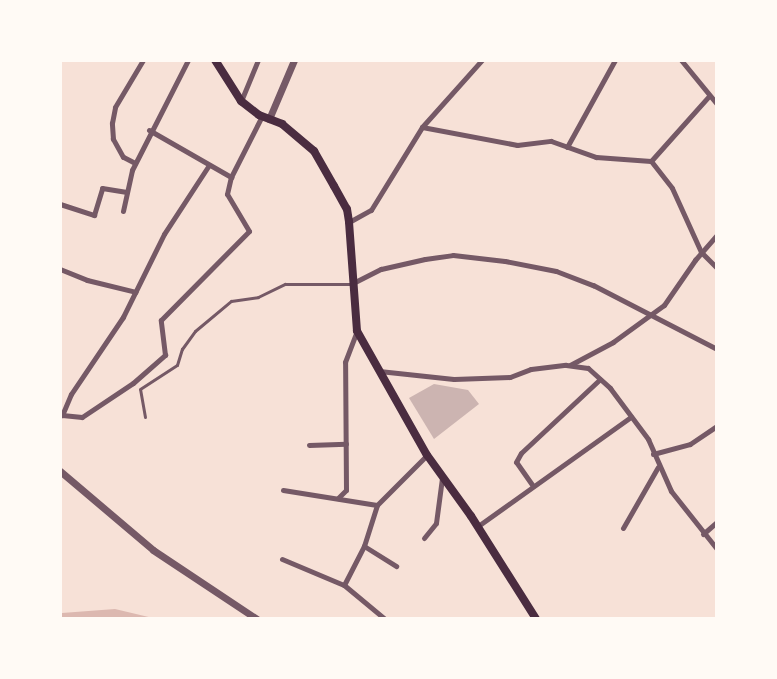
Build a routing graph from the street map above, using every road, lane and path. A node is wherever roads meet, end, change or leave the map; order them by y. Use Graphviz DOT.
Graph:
graph roads {
  1 [pos="143,60"];
  2 [pos="188,60"];
  3 [pos="215,60"];
  4 [pos="258,60"];
  5 [pos="294,60"];
  6 [pos="482,60"];
  7 [pos="615,60"];
  8 [pos="681,60"];
  9 [pos="710,96"];
  10 [pos="241,102"];
  11 [pos="717,104"];
  12 [pos="265,117"];
  13 [pos="422,127"];
  14 [pos="149,130"];
  15 [pos="567,147"];
  16 [pos="651,161"];
  17 [pos="135,163"];
  18 [pos="209,165"];
  19 [pos="231,177"];
  20 [pos="127,192"];
  21 [pos="60,204"];
  22 [pos="123,211"];
  23 [pos="349,222"];
  24 [pos="717,235"];
  25 [pos="701,252"];
  26 [pos="60,268"];
  27 [pos="717,268"];
  28 [pos="352,284"];
  29 [pos="136,292"];
  30 [pos="653,313"];
  31 [pos="357,331"];
  32 [pos="717,349"];
  33 [pos="569,365"];
  34 [pos="379,371"];
  35 [pos="600,379"];
  36 [pos="61,417"];
  37 [pos="145,417"];
  38 [pos="631,417"];
  39 [pos="717,426"];
  40 [pos="346,444"];
  41 [pos="309,445"];
  42 [pos="653,454"];
  43 [pos="427,455"];
  44 [pos="658,467"];
  45 [pos="60,471"];
  46 [pos="442,478"];
  47 [pos="533,486"];
  48 [pos="283,490"];
  49 [pos="338,498"];
  50 [pos="377,505"];
  51 [pos="717,522"];
  52 [pos="478,526"];
  53 [pos="623,528"];
  54 [pos="703,534"];
  55 [pos="424,538"];
  56 [pos="364,546"];
  57 [pos="717,549"];
  58 [pos="282,559"];
  59 [pos="396,566"];
  60 [pos="344,585"];
  61 [pos="257,619"];
  62 [pos="385,619"];
  63 [pos="536,619"];
  1 -- 17 [label="street"];
  2 -- 14 [label="street"];
  3 -- 10 [label="main road"];
  4 -- 10 [label="street"];
  5 -- 12 [label="street"];
  6 -- 13 [label="street"];
  7 -- 15 [label="street"];
  8 -- 9 [label="street"];
  9 -- 11 [label="street"];
  9 -- 16 [label="street"];
  10 -- 12 [label="main road"];
  12 -- 19 [label="street"];
  12 -- 23 [label="main road"];
  13 -- 15 [label="street"];
  13 -- 23 [label="street"];
  14 -- 17 [label="street"];
  14 -- 18 [label="street"];
  15 -- 16 [label="street"];
  16 -- 25 [label="street"];
  17 -- 20 [label="street"];
  18 -- 19 [label="street"];
  18 -- 29 [label="street"];
  19 -- 36 [label="street"];
  20 -- 21 [label="street"];
  20 -- 22 [label="street"];
  23 -- 28 [label="main road"];
  24 -- 25 [label="street"];
  25 -- 27 [label="street"];
  25 -- 30 [label="street"];
  26 -- 29 [label="street"];
  28 -- 30 [label="street"];
  28 -- 31 [label="main road"];
  28 -- 37 [label="lane"];
  29 -- 36 [label="street"];
  30 -- 32 [label="street"];
  30 -- 33 [label="street"];
  31 -- 34 [label="main road"];
  31 -- 40 [label="street"];
  33 -- 34 [label="street"];
  33 -- 35 [label="street"];
  34 -- 43 [label="main road"];
  35 -- 38 [label="street"];
  35 -- 47 [label="street"];
  38 -- 42 [label="street"];
  38 -- 47 [label="street"];
  39 -- 42 [label="street"];
  40 -- 41 [label="street"];
  40 -- 49 [label="street"];
  42 -- 44 [label="street"];
  43 -- 46 [label="main road"];
  43 -- 50 [label="street"];
  44 -- 53 [label="street"];
  44 -- 54 [label="street"];
  45 -- 61 [label="street"];
  46 -- 52 [label="main road"];
  46 -- 55 [label="street"];
  47 -- 52 [label="street"];
  48 -- 49 [label="street"];
  49 -- 50 [label="street"];
  50 -- 56 [label="street"];
  51 -- 54 [label="street"];
  52 -- 63 [label="main road"];
  54 -- 57 [label="street"];
  56 -- 59 [label="street"];
  56 -- 60 [label="street"];
  58 -- 60 [label="street"];
  60 -- 62 [label="street"];
}
